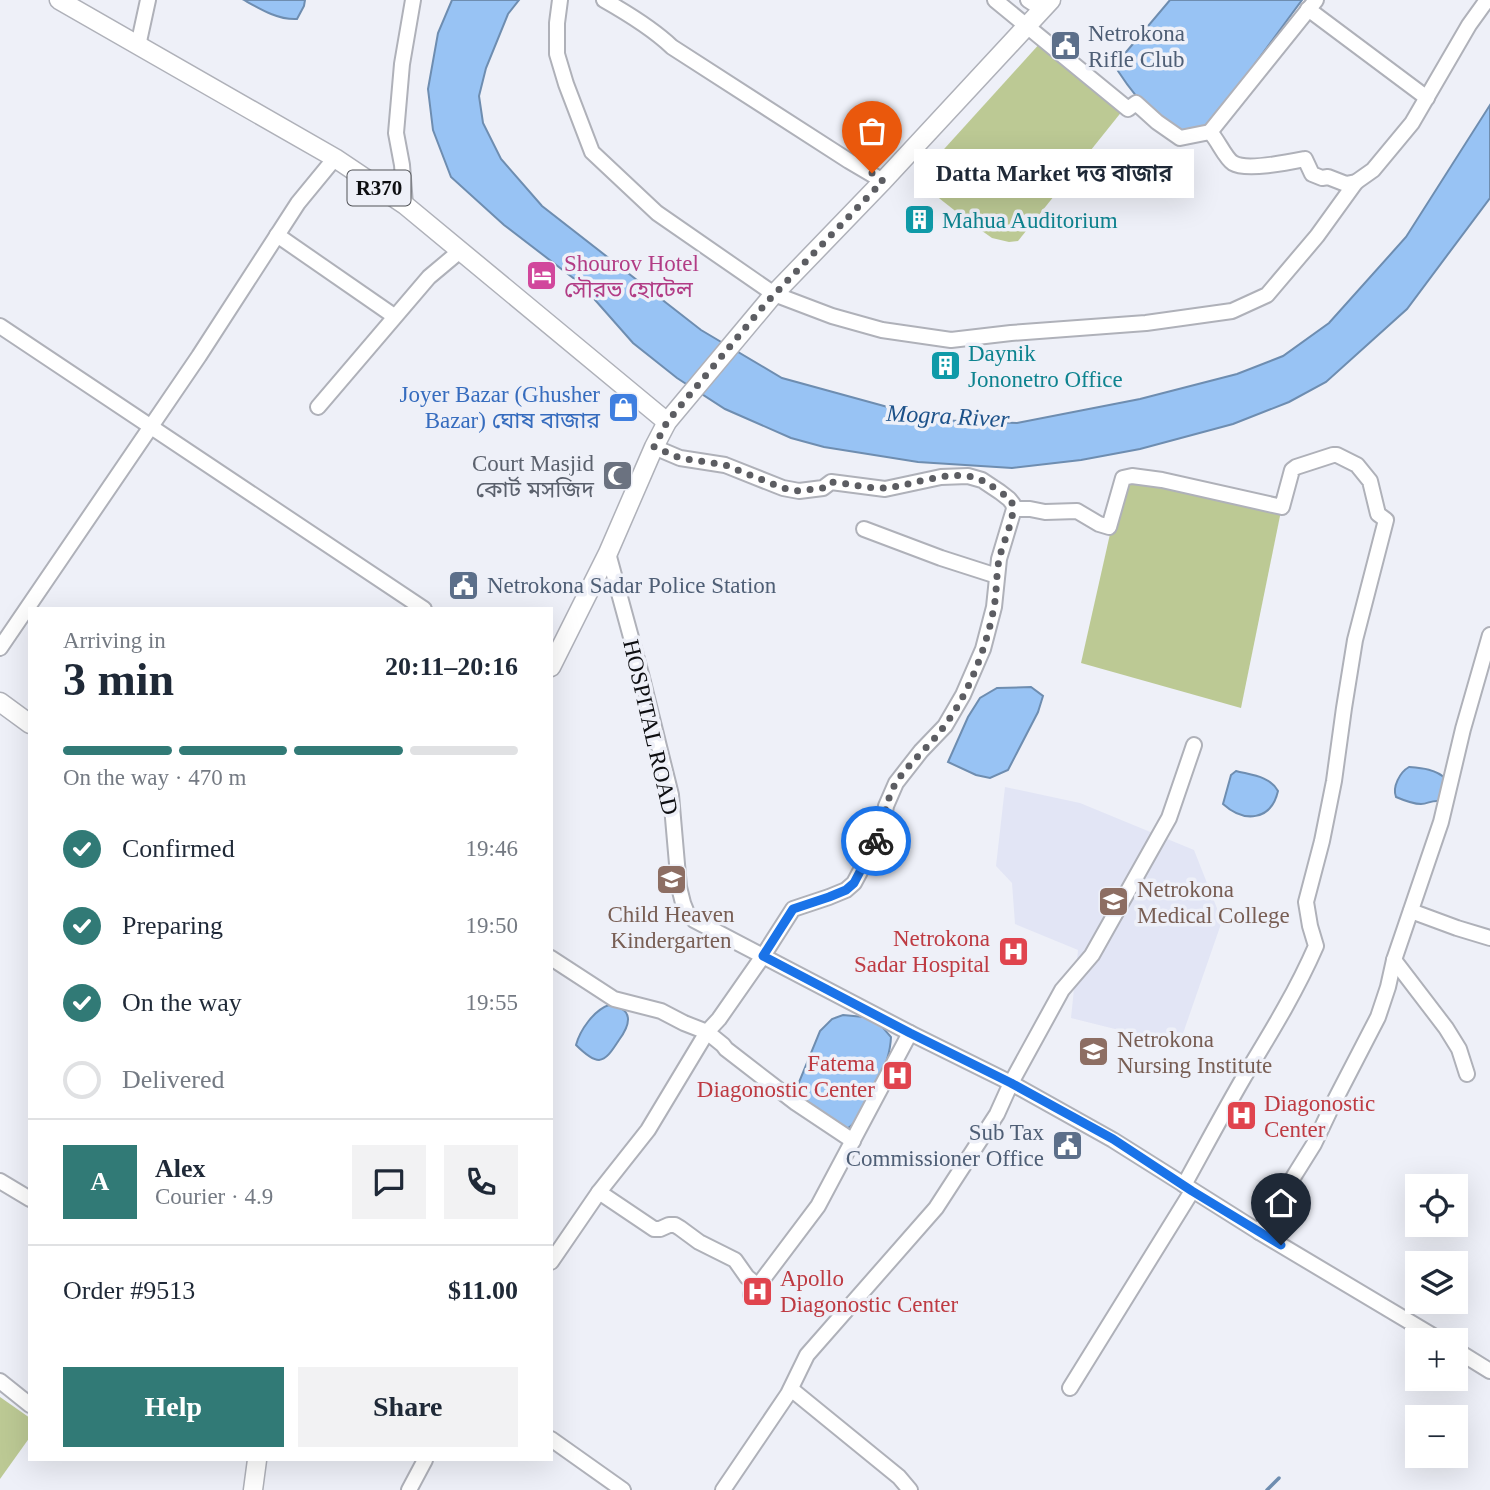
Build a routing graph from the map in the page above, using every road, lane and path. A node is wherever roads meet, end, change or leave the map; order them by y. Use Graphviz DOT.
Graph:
graph roads {
  1 [pos="59,0"];
  2 [pos="148,0"];
  3 [pos="413,0"];
  4 [pos="560,0"];
  5 [pos="604,0"];
  6 [pos="995,0"];
  7 [pos="1487,0"];
  8 [pos="1040,3"];
  9 [pos="1312,5"];
  10 [pos="1027,26"];
  11 [pos="138,46"];
  12 [pos="1427,98"];
  13 [pos="1210,132"];
  14 [pos="335,158"];
  15 [pos="883,181"];
  16 [pos="1356,182"];
  17 [pos="405,205"];
  18 [pos="277,234"];
  19 [pos="460,251"];
  20 [pos="771,298"];
  21 [pos="394,316"];
  22 [pos="0,326"];
  23 [pos="317,407"];
  24 [pos="667,422"];
  25 [pos="150,426"];
  26 [pos="654,447"];
  27 [pos="1014,509"];
  28 [pos="864,529"];
  29 [pos="608,554"];
  30 [pos="997,576"];
  31 [pos="421,607"];
  32 [pos="1490,635"];
  33 [pos="0,648"];
  34 [pos="553,663"];
  35 [pos="0,702"];
  36 [pos="28,723"];
  37 [pos="1194,745"];
  38 [pos="1411,911"];
  39 [pos="1490,938"];
  40 [pos="763,956"];
  41 [pos="553,959"];
  42 [pos="1394,960"];
  43 [pos="707,1032"];
  44 [pos="910,1033"];
  45 [pos="1467,1074"];
  46 [pos="1011,1083"];
  47 [pos="853,1141"];
  48 [pos="0,1181"];
  49 [pos="1188,1188"];
  50 [pos="599,1192"];
  51 [pos="28,1198"];
  52 [pos="1259,1232"];
  53 [pos="553,1259"];
  54 [pos="1420,1328"];
  55 [pos="1468,1357"];
  56 [pos="1490,1371"];
  57 [pos="0,1381"];
  58 [pos="1070,1388"];
  59 [pos="791,1389"];
  60 [pos="28,1403"];
  61 [pos="553,1440"];
  62 [pos="257,1461"];
  63 [pos="424,1461"];
  64 [pos="253,1490"];
  65 [pos="409,1490"];
  66 [pos="623,1490"];
  67 [pos="723,1490"];
  68 [pos="910,1490"];
  1 -- 11 [label="main road, R370"];
  2 -- 11 [label="street"];
  3 -- 17 [label="street"];
  4 -- 20 [label="street"];
  5 -- 15 [label="street"];
  6 -- 10 [label="street"];
  7 -- 12 [label="street"];
  8 -- 10 [label="main road"];
  9 -- 12 [label="street"];
  9 -- 13 [label="street"];
  10 -- 13 [label="street"];
  10 -- 15 [label="main road"];
  11 -- 14 [label="main road, R370"];
  12 -- 16 [label="street"];
  13 -- 16 [label="street"];
  14 -- 17 [label="main road, R370"];
  14 -- 18 [label="street"];
  15 -- 20 [label="main road"];
  16 -- 20 [label="street"];
  17 -- 19 [label="main road, R370"];
  18 -- 21 [label="street"];
  18 -- 25 [label="street"];
  19 -- 21 [label="street"];
  19 -- 24 [label="main road, R370"];
  20 -- 24 [label="main road"];
  21 -- 23 [label="street"];
  22 -- 25 [label="street"];
  24 -- 26 [label="main road"];
  25 -- 31 [label="street"];
  25 -- 33 [label="street"];
  26 -- 27 [label="street"];
  26 -- 29 [label="main road"];
  27 -- 30 [label="street"];
  27 -- 49 [label="street"];
  28 -- 30 [label="street"];
  29 -- 34 [label="main road"];
  29 -- 40 [label="street, HOSPITAL ROAD"];
  30 -- 40 [label="street"];
  32 -- 38 [label="street"];
  35 -- 36 [label="main road"];
  37 -- 46 [label="street"];
  38 -- 39 [label="street"];
  38 -- 42 [label="street"];
  40 -- 43 [label="street"];
  40 -- 44 [label="street, HOSPITAL ROAD"];
  41 -- 43 [label="street"];
  42 -- 45 [label="street"];
  42 -- 52 [label="street"];
  43 -- 47 [label="street"];
  43 -- 50 [label="street"];
  44 -- 46 [label="street, HOSPITAL ROAD"];
  44 -- 47 [label="street"];
  46 -- 49 [label="street, HOSPITAL ROAD"];
  46 -- 59 [label="street"];
  47 -- 50 [label="street"];
  48 -- 51 [label="street"];
  49 -- 52 [label="street, HOSPITAL ROAD"];
  49 -- 58 [label="street"];
  50 -- 53 [label="street"];
  52 -- 54 [label="street, HOSPITAL ROAD"];
  55 -- 56 [label="street"];
  57 -- 60 [label="street"];
  59 -- 67 [label="street"];
  59 -- 68 [label="street"];
  61 -- 66 [label="street"];
  62 -- 64 [label="main road"];
  63 -- 65 [label="street"];
}
